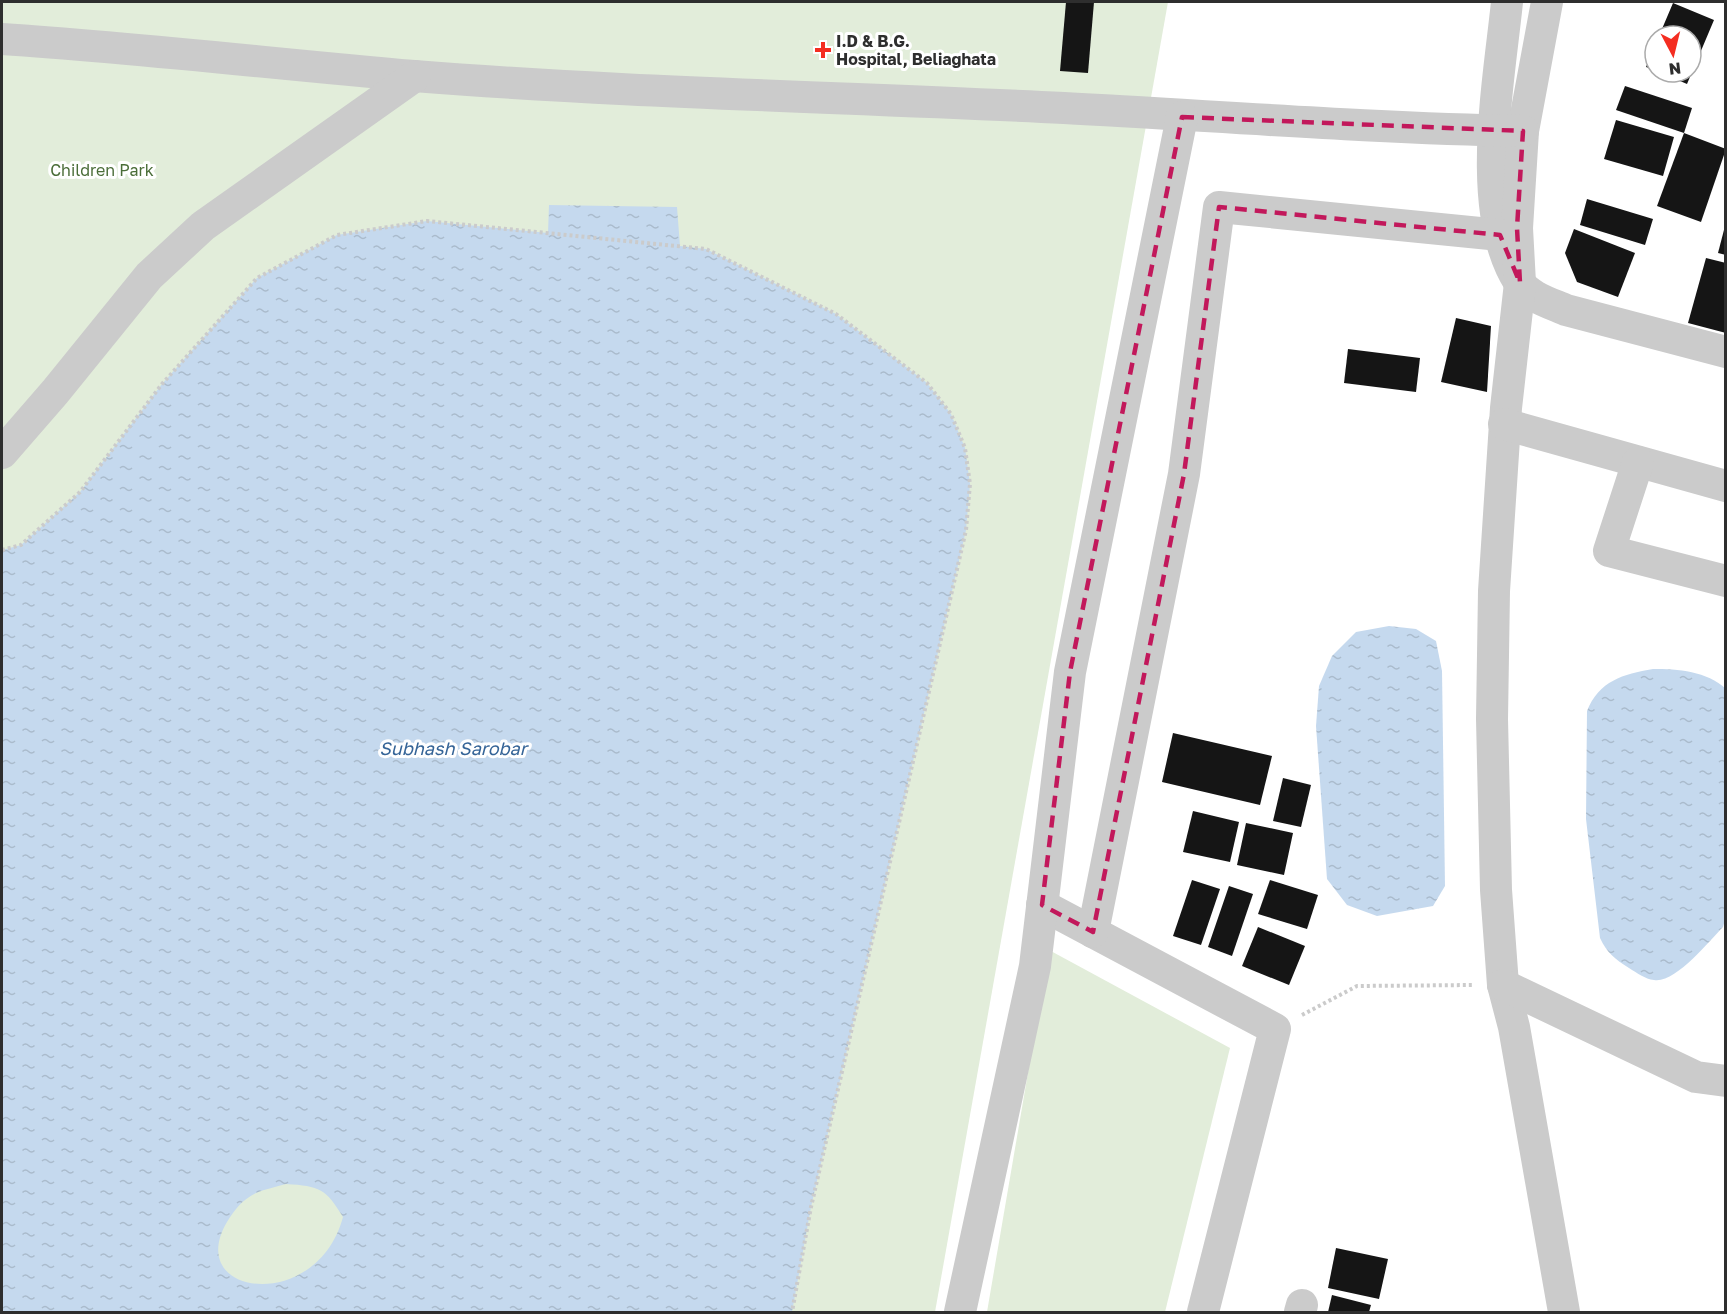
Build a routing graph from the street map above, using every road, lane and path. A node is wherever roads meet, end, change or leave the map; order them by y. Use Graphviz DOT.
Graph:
graph roads {
  1 [pos="1507,2"];
  2 [pos="1547,2"];
  3 [pos="2,39"];
  4 [pos="415,76"];
  5 [pos="1182,117"];
  6 [pos="1508,130"];
  7 [pos="1500,235"];
  8 [pos="1520,283"];
  9 [pos="1725,352"];
  10 [pos="1504,424"];
  11 [pos="2,453"];
  12 [pos="1638,462"];
  13 [pos="1725,486"];
  14 [pos="2,550"];
  15 [pos="1725,581"];
  16 [pos="1042,905"];
  17 [pos="1093,932"];
  18 [pos="1503,985"];
  19 [pos="1275,1029"];
  20 [pos="1725,1081"];
  21 [pos="792,1312"];
  22 [pos="960,1312"];
  23 [pos="1203,1312"];
  24 [pos="1564,1312"];
  1 -- 6 [label="street"];
  2 -- 6 [label="street"];
  3 -- 4 [label="street"];
  4 -- 5 [label="street"];
  4 -- 11 [label="street"];
  5 -- 6 [label="street"];
  5 -- 16 [label="street"];
  6 -- 7 [label="street"];
  6 -- 8 [label="street"];
  7 -- 8 [label="street"];
  7 -- 17 [label="street"];
  8 -- 9 [label="street"];
  8 -- 10 [label="street"];
  10 -- 12 [label="street"];
  10 -- 18 [label="street"];
  12 -- 13 [label="street"];
  12 -- 15 [label="street"];
  14 -- 21 [label="path"];
  16 -- 17 [label="street"];
  16 -- 22 [label="street"];
  17 -- 19 [label="street"];
  18 -- 19 [label="path"];
  18 -- 20 [label="street"];
  18 -- 24 [label="street"];
  19 -- 23 [label="street"];
}
